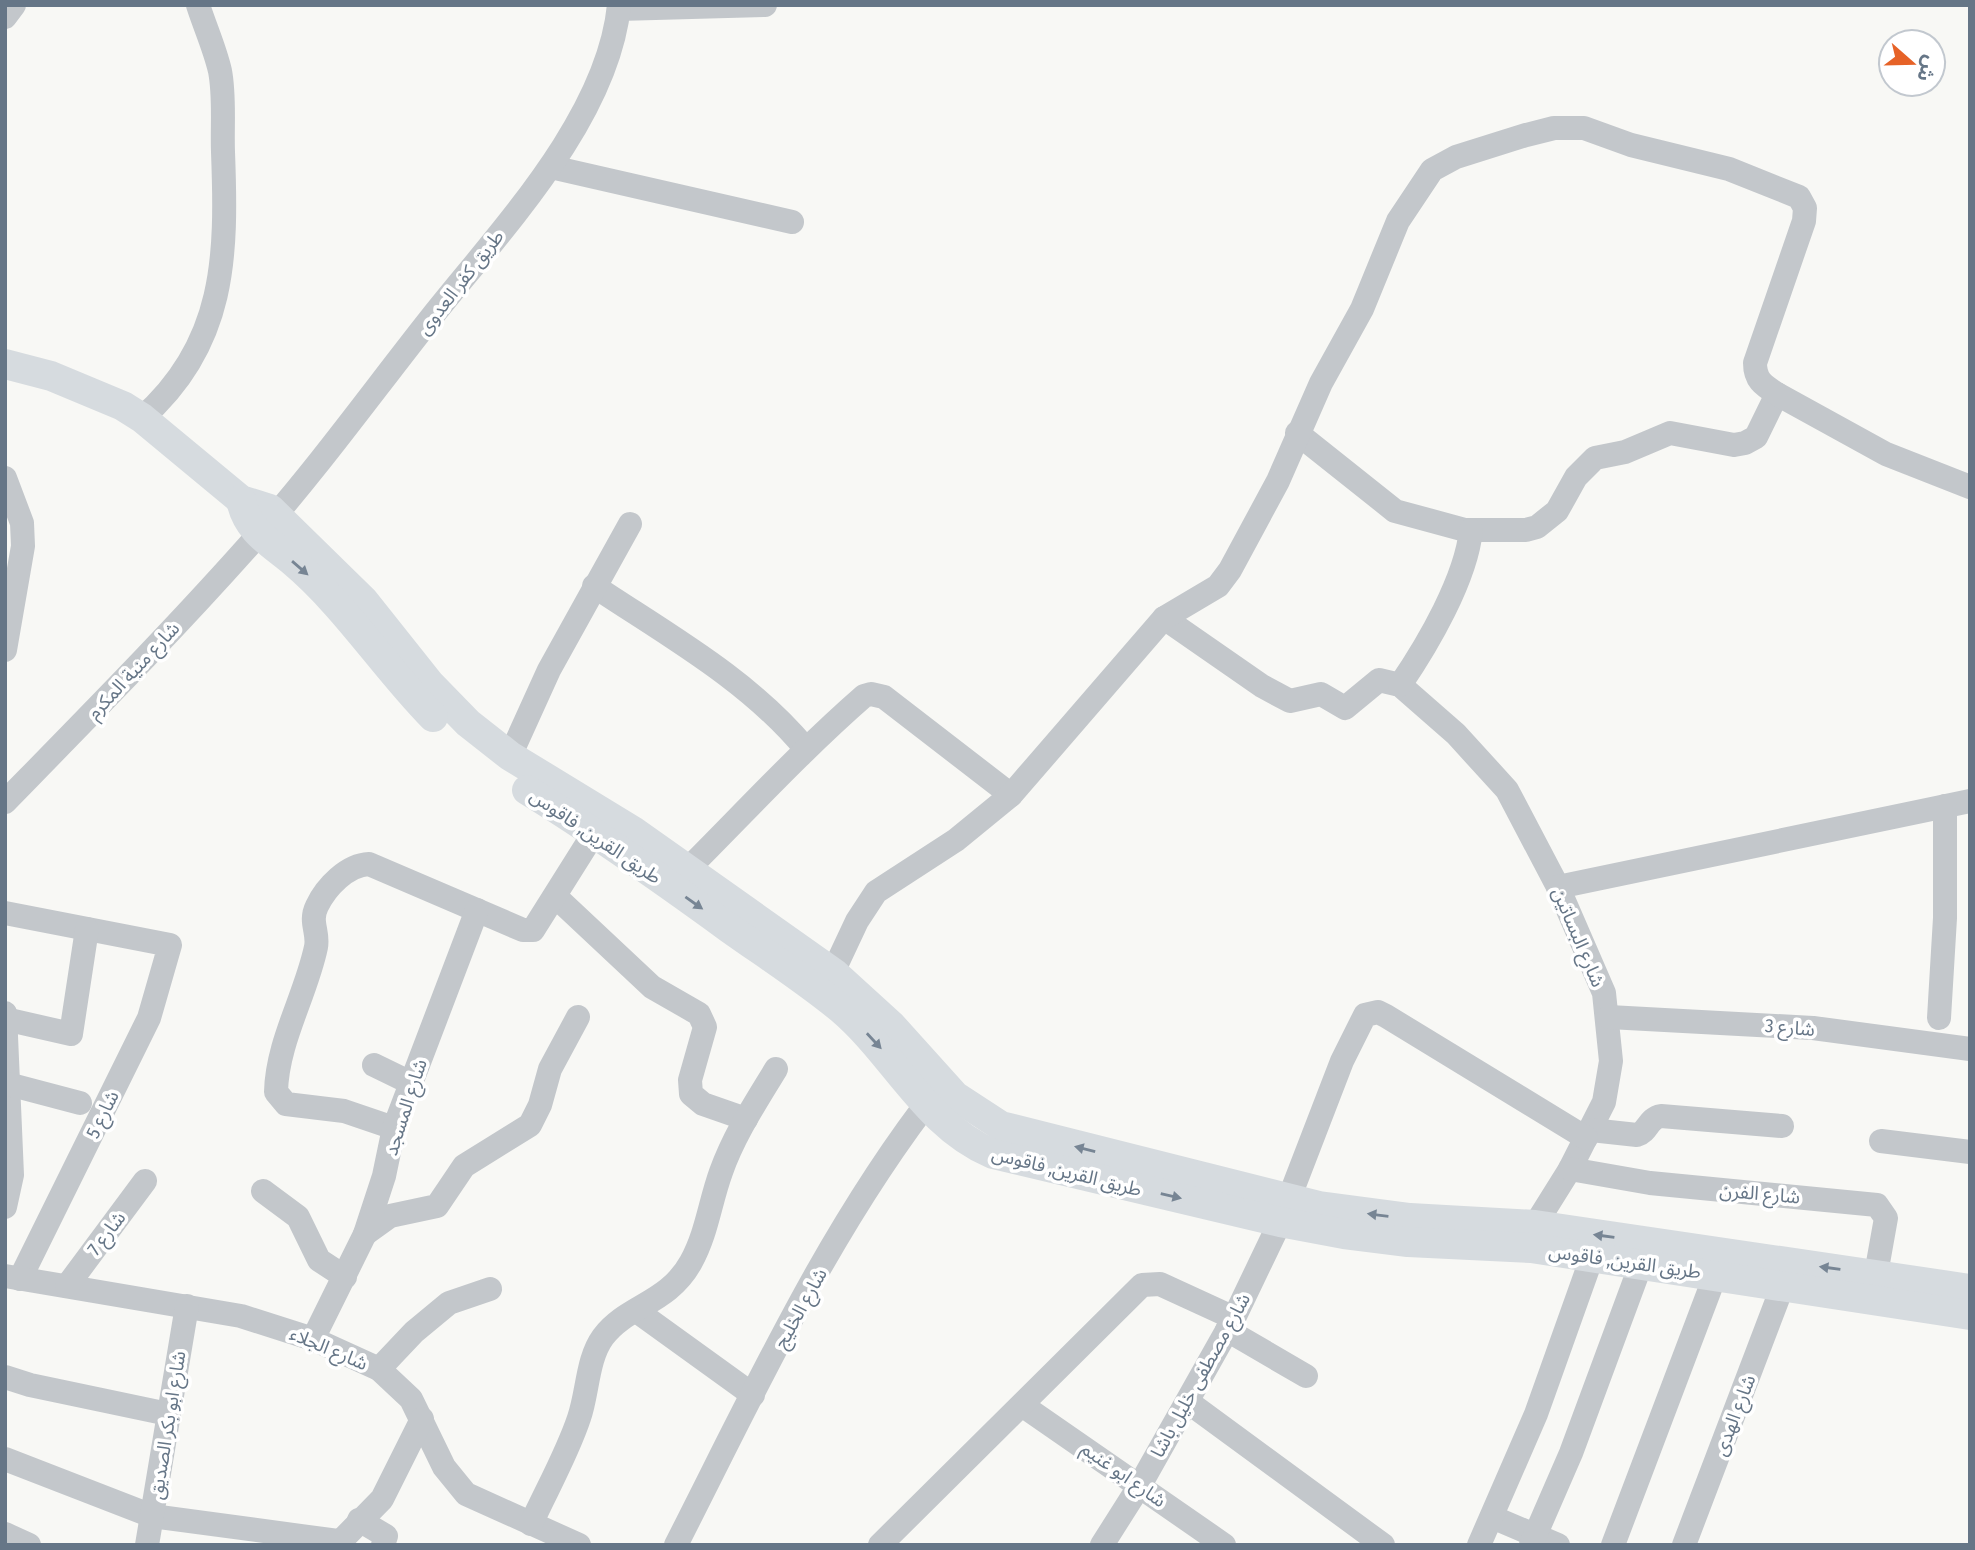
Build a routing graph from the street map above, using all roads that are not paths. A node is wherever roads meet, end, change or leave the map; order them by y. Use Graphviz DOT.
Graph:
graph roads {
  1 [pos="14,5"];
  2 [pos="198,5"];
  3 [pos="765,5"];
  4 [pos="619,7"];
  5 [pos="5,18"];
  6 [pos="551,167"];
  7 [pos="792,222"];
  8 [pos="5,365"];
  9 [pos="1777,394"];
  10 [pos="142,418"];
  11 [pos="1297,433"];
  12 [pos="5,478"];
  13 [pos="1970,488"];
  14 [pos="267,524"];
  15 [pos="630,524"];
  16 [pos="1471,530"];
  17 [pos="594,586"];
  18 [pos="1164,618"];
  19 [pos="5,650"];
  20 [pos="1400,685"];
  21 [pos="805,748"];
  22 [pos="510,756"];
  23 [pos="1010,795"];
  24 [pos="1970,801"];
  25 [pos="5,802"];
  26 [pos="1945,806"];
  27 [pos="594,833"];
  28 [pos="627,841"];
  29 [pos="687,870"];
  30 [pos="1558,887"];
  31 [pos="556,897"];
  32 [pos="477,911"];
  33 [pos="5,913"];
  34 [pos="731,915"];
  35 [pos="87,929"];
  36 [pos="828,984"];
  37 [pos="5,1013"];
  38 [pos="578,1017"];
  39 [pos="1609,1017"];
  40 [pos="1938,1018"];
  41 [pos="5,1019"];
  42 [pos="1970,1049"];
  43 [pos="374,1065"];
  44 [pos="776,1069"];
  45 [pos="411,1083"];
  46 [pos="8,1084"];
  47 [pos="934,1094"];
  48 [pos="80,1103"];
  49 [pos="7,1119"];
  50 [pos="746,1119"];
  51 [pos="1782,1126"];
  52 [pos="394,1128"];
  53 [pos="1589,1134"];
  54 [pos="1881,1141"];
  55 [pos="1970,1152"];
  56 [pos="1570,1168"];
  57 [pos="145,1181"];
  58 [pos="263,1191"];
  59 [pos="7,1197"];
  60 [pos="1284,1211"];
  61 [pos="1535,1225"];
  62 [pos="365,1234"];
  63 [pos="1592,1257"];
  64 [pos="1640,1264"];
  65 [pos="1720,1264"];
  66 [pos="1876,1274"];
  67 [pos="345,1277"];
  68 [pos="10,1278"];
  69 [pos="1783,1285"];
  70 [pos="67,1286"];
  71 [pos="490,1289"];
  72 [pos="1970,1289"];
  73 [pos="187,1306"];
  74 [pos="638,1312"];
  75 [pos="1970,1315"];
  76 [pos="1230,1324"];
  77 [pos="313,1339"];
  78 [pos="379,1369"];
  79 [pos="1306,1376"];
  80 [pos="5,1377"];
  81 [pos="752,1395"];
  82 [pos="1188,1402"];
  83 [pos="1022,1405"];
  84 [pos="168,1414"];
  85 [pos="422,1419"];
  86 [pos="5,1459"];
  87 [pos="1140,1485"];
  88 [pos="152,1516"];
  89 [pos="1492,1517"];
  90 [pos="359,1520"];
  91 [pos="531,1524"];
  92 [pos="1541,1542"];
  93 [pos="338,1543"];
  94 [pos="147,1545"];
  95 [pos="383,1545"];
  96 [pos="579,1545"];
  97 [pos="676,1545"];
  98 [pos="880,1545"];
  99 [pos="1102,1545"];
  100 [pos="1224,1545"];
  101 [pos="1383,1545"];
  102 [pos="1479,1545"];
  103 [pos="1613,1545"];
  104 [pos="1684,1545"];
  1 -- 5 [label="street"];
  2 -- 10 [label="street"];
  3 -- 4 [label="street"];
  4 -- 6 [label="street, طريق كفر العدوى"];
  6 -- 7 [label="street"];
  6 -- 14 [label="street, طريق كفر العدوى"];
  8 -- 10 [label="main road, طريق القرين, فاقوس"];
  9 -- 11 [label="street"];
  9 -- 13 [label="street"];
  9 -- 16 [label="street"];
  10 -- 14 [label="main road, طريق القرين, فاقوس"];
  11 -- 16 [label="street"];
  11 -- 18 [label="street"];
  12 -- 19 [label="street"];
  14 -- 22 [label="main road, طريق القرين, فاقوس"];
  14 -- 25 [label="street, شارع منية المكرم"];
  14 -- 27 [label="main road, طريق القرين, فاقوس, one-way"];
  15 -- 17 [label="street"];
  16 -- 20 [label="street"];
  17 -- 21 [label="street"];
  17 -- 22 [label="street"];
  18 -- 20 [label="street"];
  18 -- 23 [label="street"];
  20 -- 30 [label="street, شارع البساتين"];
  21 -- 23 [label="street"];
  21 -- 29 [label="street"];
  22 -- 28 [label="main road, طريق القرين, فاقوس"];
  23 -- 36 [label="street"];
  24 -- 26 [label="street"];
  26 -- 30 [label="street"];
  26 -- 40 [label="street"];
  27 -- 28 [label="main road, طريق القرين, فاقوس"];
  27 -- 31 [label="street"];
  28 -- 29 [label="main road, طريق القرين, فاقوس"];
  28 -- 34 [label="main road, طريق القرين, فاقوس, one-way"];
  29 -- 34 [label="main road, طريق القرين, فاقوس"];
  30 -- 39 [label="street, شارع البساتين"];
  31 -- 32 [label="street"];
  31 -- 50 [label="street"];
  32 -- 45 [label="street, شارع المسجد"];
  32 -- 52 [label="street"];
  33 -- 35 [label="street"];
  34 -- 36 [label="main road, طريق القرين, فاقوس"];
  35 -- 41 [label="street"];
  35 -- 68 [label="street, شارع 5"];
  36 -- 47 [label="main road, طريق القرين, فاقوس"];
  37 -- 41 [label="street"];
  38 -- 62 [label="street"];
  39 -- 42 [label="street, شارع 3"];
  39 -- 53 [label="street, شارع البساتين"];
  41 -- 46 [label="street"];
  43 -- 45 [label="street"];
  44 -- 50 [label="street"];
  45 -- 52 [label="street, شارع المسجد"];
  46 -- 48 [label="street"];
  46 -- 49 [label="street"];
  47 -- 60 [label="main road, طريق القرين, فاقوس"];
  47 -- 81 [label="street, شارع الخليج"];
  49 -- 59 [label="street"];
  50 -- 74 [label="street"];
  51 -- 53 [label="street"];
  52 -- 62 [label="street, شارع المسجد"];
  53 -- 56 [label="street, شارع البساتين"];
  53 -- 60 [label="street, شارع مصطفى خليل باشا"];
  54 -- 55 [label="street"];
  56 -- 61 [label="street, شارع البساتين"];
  56 -- 66 [label="street, شارع الفرن"];
  57 -- 70 [label="street, شارع 7"];
  58 -- 67 [label="street"];
  61 -- 60 [label="main road, طريق القرين, فاقوس, one-way"];
  60 -- 63 [label="main road, طريق القرين, فاقوس"];
  60 -- 76 [label="street, شارع مصطفى خليل باشا"];
  65 -- 61 [label="main road, طريق القرين, فاقوس, one-way"];
  62 -- 67 [label="street, شارع المسجد"];
  63 -- 64 [label="main road, طريق القرين, فاقوس"];
  63 -- 89 [label="street"];
  64 -- 65 [label="main road, طريق القرين, فاقوس"];
  64 -- 92 [label="street"];
  66 -- 65 [label="main road, طريق القرين, فاقوس, one-way"];
  65 -- 69 [label="main road, طريق القرين, فاقوس"];
  65 -- 103 [label="street"];
  66 -- 72 [label="main road, طريق القرين, فاقوس"];
  67 -- 77 [label="street, شارع المسجد"];
  68 -- 70 [label="street, شارع الجلاء"];
  69 -- 75 [label="main road, طريق القرين, فاقوس"];
  69 -- 104 [label="street, شارع الهدى"];
  70 -- 73 [label="street, شارع الجلاء"];
  71 -- 78 [label="street"];
  73 -- 77 [label="street, شارع الجلاء"];
  73 -- 84 [label="street, شارع ابو بكر الصديق"];
  74 -- 81 [label="street"];
  74 -- 91 [label="street"];
  76 -- 79 [label="street"];
  76 -- 82 [label="street, شارع مصطفى خليل باشا"];
  76 -- 83 [label="street"];
  77 -- 78 [label="street, شارع الجلاء"];
  78 -- 85 [label="street, شارع الجلاء"];
  80 -- 84 [label="street"];
  81 -- 97 [label="street, شارع الخليج"];
  82 -- 87 [label="street, شارع مصطفى خليل باشا"];
  82 -- 101 [label="street"];
  83 -- 87 [label="street, شارع ابو غنيم"];
  83 -- 98 [label="street"];
  84 -- 88 [label="street, شارع ابو بكر الصديق"];
  85 -- 90 [label="street"];
  85 -- 91 [label="street, شارع الجلاء"];
  86 -- 88 [label="street"];
  87 -- 99 [label="street, شارع مصطفى خليل باشا"];
  87 -- 100 [label="street, شارع ابو غنيم"];
  88 -- 93 [label="street"];
  88 -- 94 [label="street, شارع ابو بكر الصديق"];
  89 -- 92 [label="street"];
  89 -- 102 [label="street"];
  90 -- 93 [label="street"];
  90 -- 95 [label="street"];
  91 -- 96 [label="street, شارع الجلاء"];
}
